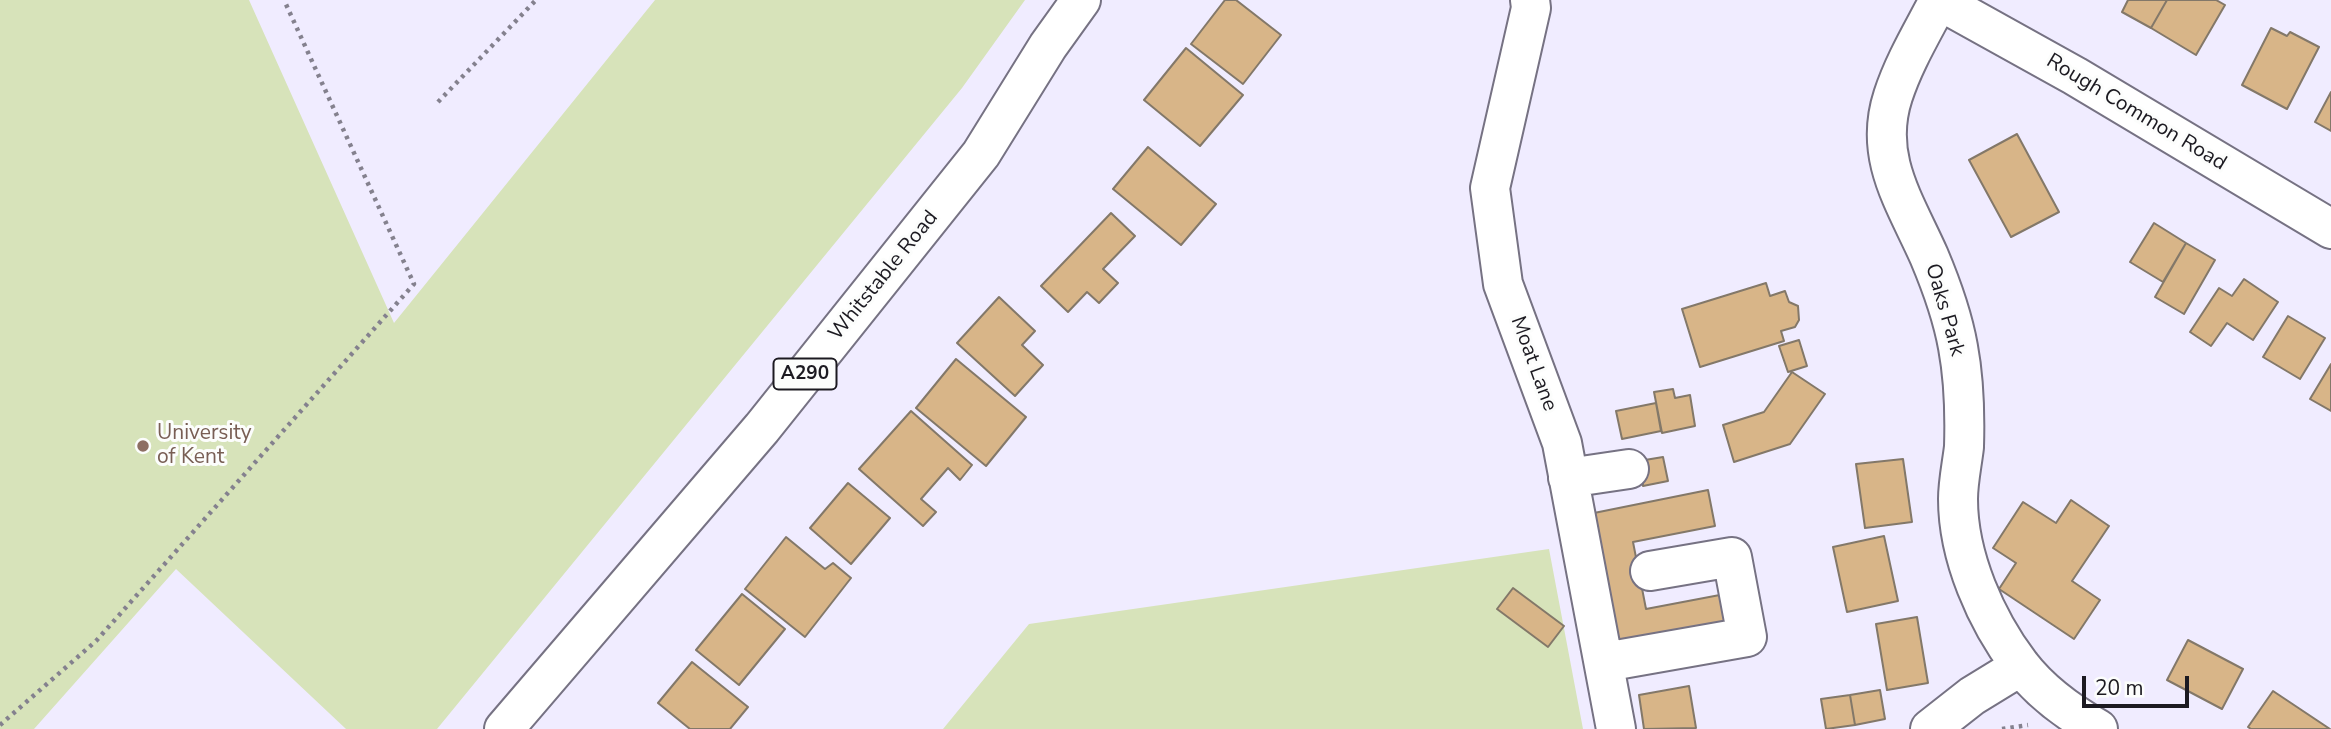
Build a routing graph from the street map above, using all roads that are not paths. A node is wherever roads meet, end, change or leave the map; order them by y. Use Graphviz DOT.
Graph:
graph roads {
  1 [pos="1082,0"];
  2 [pos="1530,0"];
  3 [pos="1939,0"];
  4 [pos="2331,229"];
  5 [pos="1629,469"];
  6 [pos="1567,478"];
  7 [pos="1650,571"];
  8 [pos="1605,662"];
  9 [pos="2021,666"];
  10 [pos="504,729"];
  11 [pos="1616,729"];
  12 [pos="1930,729"];
  13 [pos="2098,729"];
  1 -- 10 [label="street, Whitstable Road / A290"];
  2 -- 6 [label="street, Moat Lane"];
  3 -- 4 [label="street, Rough Common Road"];
  3 -- 9 [label="street, Oaks Park"];
  5 -- 6 [label="street"];
  6 -- 8 [label="street, Moat Lane"];
  7 -- 8 [label="street"];
  8 -- 11 [label="street, Moat Lane"];
  9 -- 12 [label="street"];
  9 -- 13 [label="street, Oaks Park"];
}
